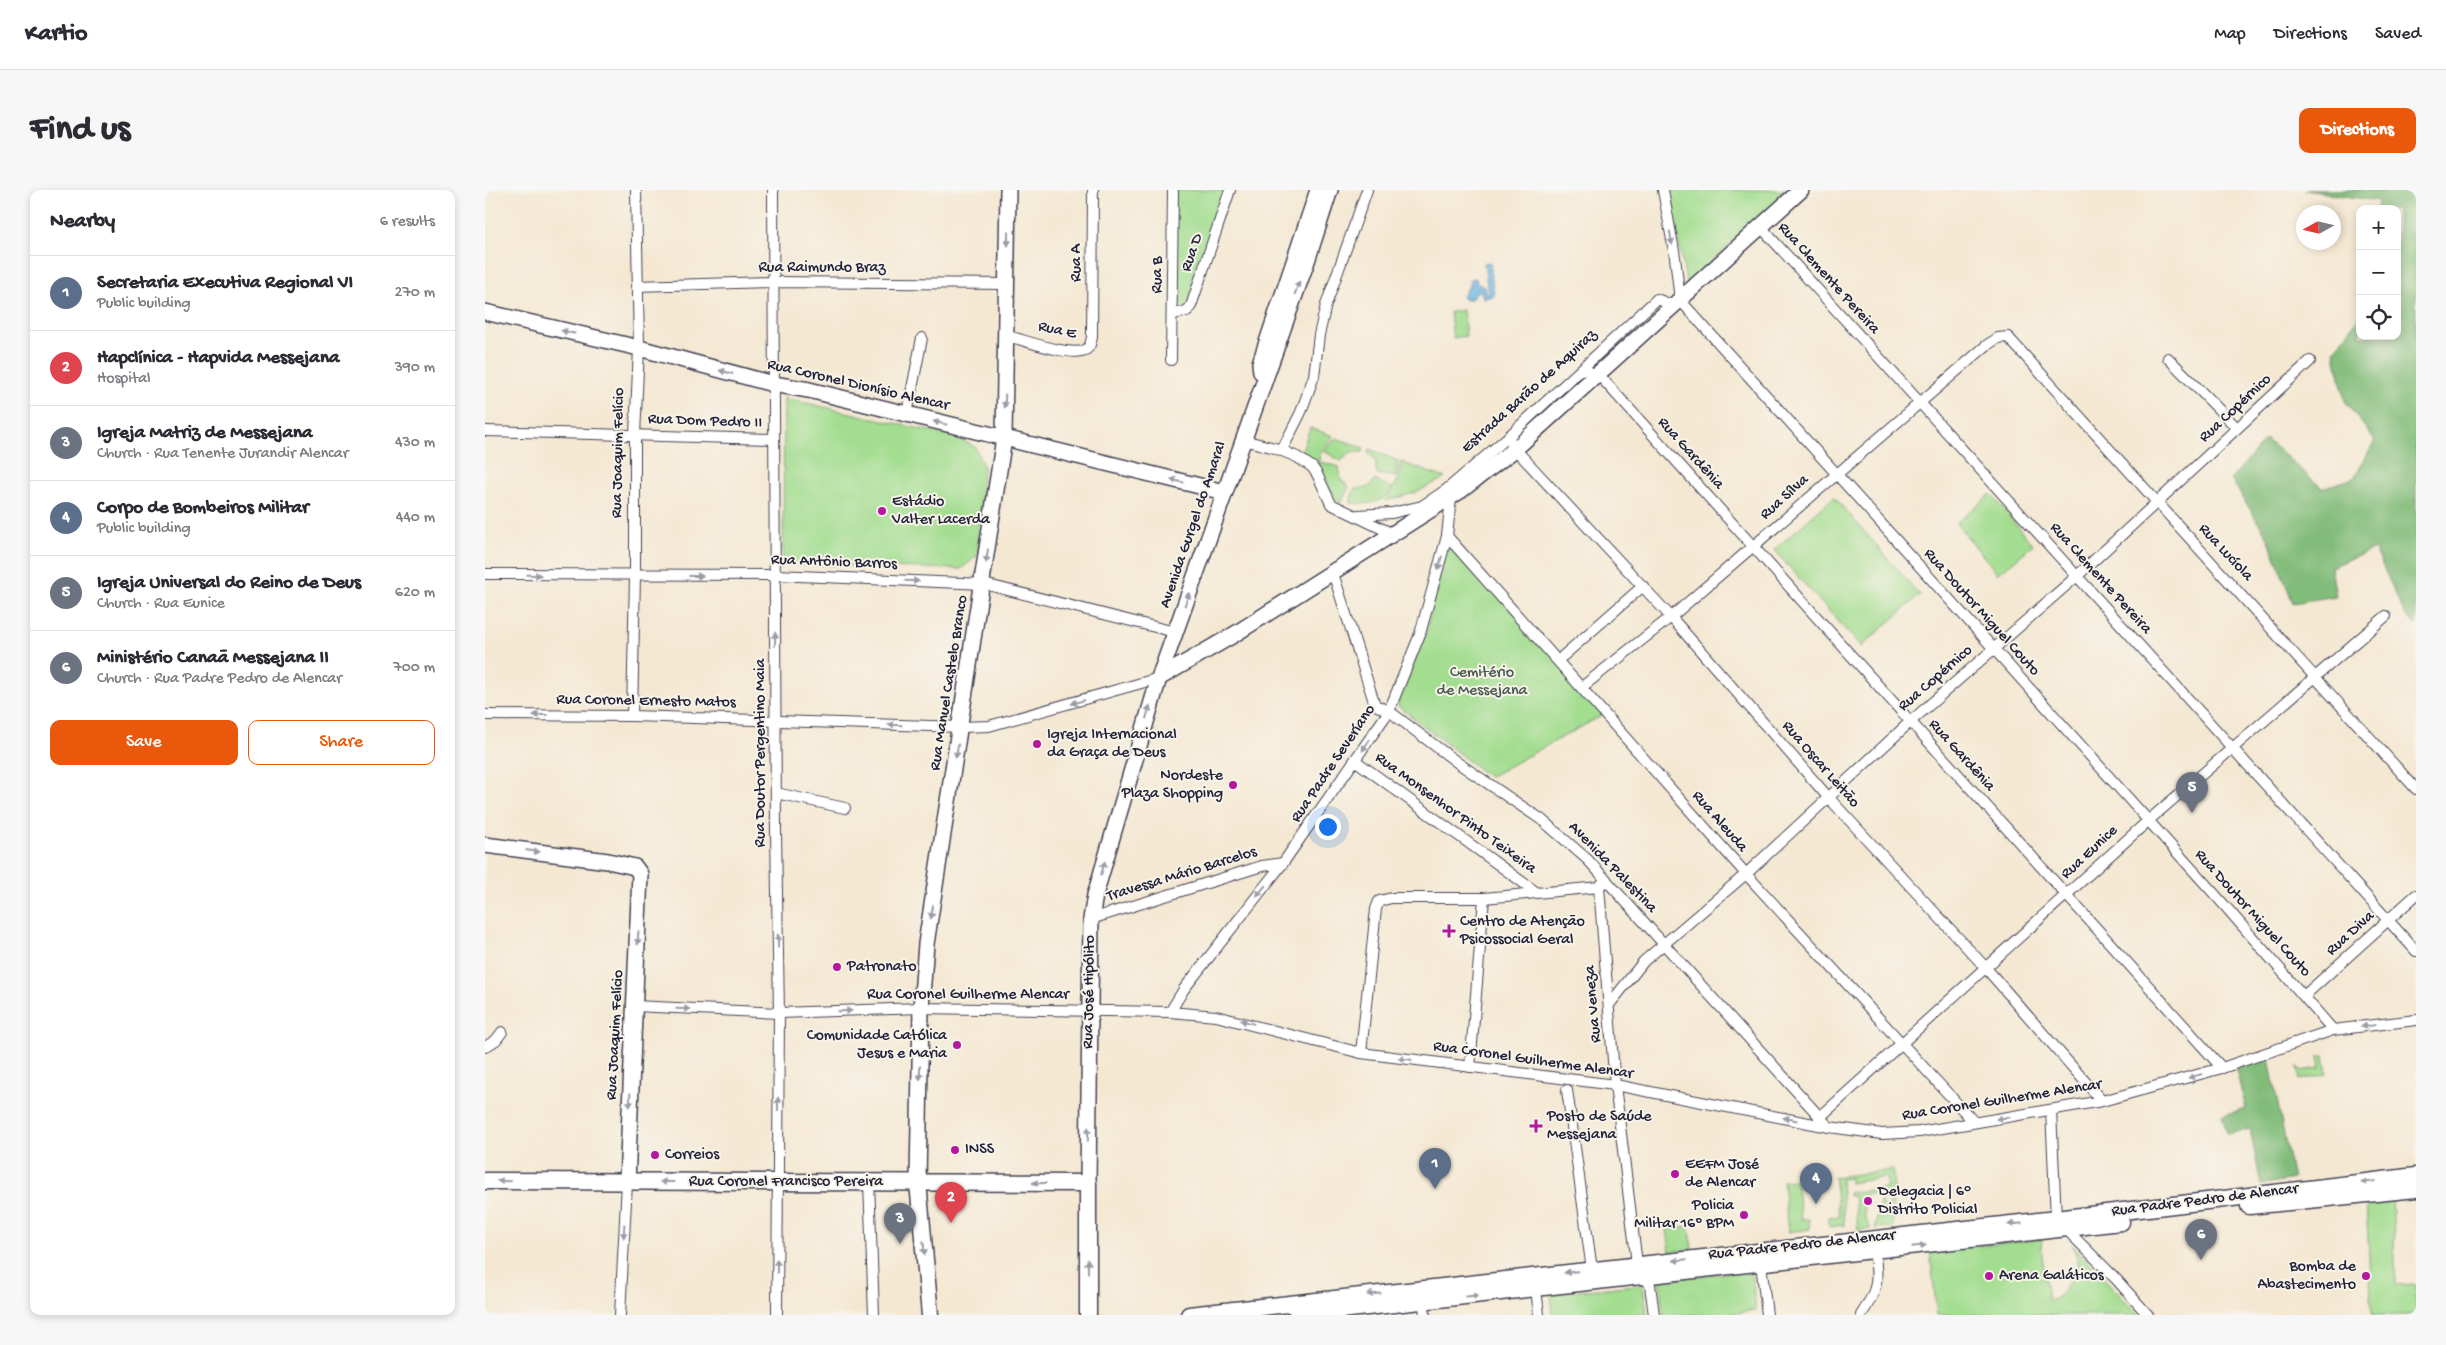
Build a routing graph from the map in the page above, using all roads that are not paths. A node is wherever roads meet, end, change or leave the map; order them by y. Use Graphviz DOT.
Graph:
graph roads {
  1 [pos="636,190"];
  2 [pos="773,190"];
  3 [pos="1008,190"];
  4 [pos="1093,190"];
  5 [pos="1173,190"];
  6 [pos="1230,190"];
  7 [pos="1318,190"];
  8 [pos="1330,190"];
  9 [pos="1367,190"];
  10 [pos="1663,190"];
  11 [pos="1801,190"];
  12 [pos="1761,227"];
  13 [pos="773,282"];
  14 [pos="1007,284"];
  15 [pos="636,286"];
  16 [pos="1677,303"];
  17 [pos="485,312"];
  18 [pos="1173,314"];
  19 [pos="1007,336"];
  20 [pos="1092,337"];
  21 [pos="922,338"];
  22 [pos="2010,338"];
  23 [pos="639,348"];
  24 [pos="2168,358"];
  25 [pos="1171,360"];
  26 [pos="2310,361"];
  27 [pos="1582,370"];
  28 [pos="1598,374"];
  29 [pos="1263,383"];
  30 [pos="773,384"];
  31 [pos="1548,401"];
  32 [pos="1920,403"];
  33 [pos="1565,404"];
  34 [pos="907,414"];
  35 [pos="2237,428"];
  36 [pos="485,431"];
  37 [pos="635,434"];
  38 [pos="1004,438"];
  39 [pos="773,439"];
  40 [pos="1243,440"];
  41 [pos="1512,443"];
  42 [pos="1282,450"];
  43 [pos="1836,473"];
  44 [pos="1466,481"];
  45 [pos="1224,492"];
  46 [pos="1451,498"];
  47 [pos="2158,502"];
  48 [pos="1421,506"];
  49 [pos="1357,515"];
  50 [pos="1413,522"];
  51 [pos="1393,534"];
  52 [pos="1447,536"];
  53 [pos="1754,547"];
  54 [pos="1333,573"];
  55 [pos="485,574"];
  56 [pos="776,575"];
  57 [pos="635,576"];
  58 [pos="2077,576"];
  59 [pos="983,584"];
  60 [pos="1643,586"];
  61 [pos="2386,616"];
  62 [pos="1671,617"];
  63 [pos="1175,632"];
  64 [pos="1993,649"];
  65 [pos="1563,656"];
  66 [pos="2315,675"];
  67 [pos="1159,678"];
  68 [pos="1581,687"];
  69 [pos="1389,711"];
  70 [pos="485,715"];
  71 [pos="632,716"];
  72 [pos="775,720"];
  73 [pos="1910,722"];
  74 [pos="961,727"];
  75 [pos="2231,749"];
  76 [pos="1356,762"];
  77 [pos="2416,789"];
  78 [pos="776,793"];
  79 [pos="1828,797"];
  80 [pos="845,808"];
  81 [pos="2149,820"];
  82 [pos="485,845"];
  83 [pos="1283,863"];
  84 [pos="1746,874"];
  85 [pos="1602,883"];
  86 [pos="1536,892"];
  87 [pos="2416,895"];
  88 [pos="2067,896"];
  89 [pos="1484,898"];
  90 [pos="1091,919"];
  91 [pos="2389,920"];
  92 [pos="1665,944"];
  93 [pos="2416,951"];
  94 [pos="1985,967"];
  95 [pos="2305,995"];
  96 [pos="1609,1005"];
  97 [pos="634,1006"];
  98 [pos="921,1008"];
  99 [pos="1089,1011"];
  100 [pos="779,1012"];
  101 [pos="1170,1012"];
  102 [pos="2416,1020"];
  103 [pos="2333,1030"];
  104 [pos="502,1032"];
  105 [pos="1903,1043"];
  106 [pos="485,1047"];
  107 [pos="1361,1053"];
  108 [pos="1470,1067"];
  109 [pos="2222,1068"];
  110 [pos="1615,1086"];
  111 [pos="1567,1090"];
  112 [pos="2102,1101"];
  113 [pos="2051,1110"];
  114 [pos="1819,1118"];
  115 [pos="1974,1122"];
  116 [pos="1829,1127"];
  117 [pos="2416,1176"];
  118 [pos="485,1181"];
  119 [pos="627,1182"];
  120 [pos="777,1182"];
  121 [pos="869,1182"];
  122 [pos="918,1182"];
  123 [pos="1088,1183"];
  124 [pos="2416,1189"];
  125 [pos="2343,1190"];
  126 [pos="2061,1225"];
  127 [pos="1836,1249"];
  128 [pos="1874,1251"];
  129 [pos="1761,1263"];
  130 [pos="1592,1270"];
  131 [pos="1641,1270"];
  132 [pos="1536,1290"];
  133 [pos="1424,1302"];
  134 [pos="620,1315"];
  135 [pos="777,1315"];
  136 [pos="875,1315"];
  137 [pos="931,1315"];
  138 [pos="1088,1315"];
  139 [pos="1189,1315"];
  140 [pos="1297,1315"];
  141 [pos="1539,1315"];
  142 [pos="1654,1315"];
  143 [pos="1767,1315"];
  144 [pos="1861,1315"];
  145 [pos="2148,1315"];
  1 -- 15 [label="street, Rua Joaquim Felício"];
  2 -- 13 [label="street, Rua Doutor Pergentino Maia"];
  3 -- 14 [label="street, Rua Manuel Castelo Branco, one-way"];
  4 -- 20 [label="street, Rua A"];
  5 -- 18 [label="street, Rua B"];
  6 -- 18 [label="street, Rua D"];
  7 -- 29 [label="street, Avenida Gurgel do Amaral"];
  29 -- 8 [label="street, Avenida Gurgel do Amaral, one-way"];
  9 -- 42 [label="street"];
  10 -- 16 [label="street, one-way"];
  11 -- 12 [label="street, Estrada Barão de Aquiraz"];
  12 -- 16 [label="street, Estrada Barão de Aquiraz"];
  12 -- 32 [label="street, Rua Clemente Pereira"];
  13 -- 14 [label="street, Rua Raimundo Braz"];
  13 -- 15 [label="street, Rua Raimundo Braz"];
  13 -- 30 [label="street, Rua Doutor Pergentino Maia"];
  14 -- 19 [label="street, Rua Manuel Castelo Branco"];
  15 -- 23 [label="street, Rua Joaquim Felício"];
  16 -- 27 [label="street, Estrada Barão de Aquiraz"];
  16 -- 28 [label="street, Estrada Barão de Aquiraz"];
  16 -- 43 [label="street, Rua Doutor Miguel Couto"];
  23 -- 17 [label="street, Rua Coronel Dionísio Alencar, one-way"];
  18 -- 25 [label="street, Rua B"];
  19 -- 20 [label="street, Rua E"];
  19 -- 38 [label="street, Rua Manuel Castelo Branco, one-way"];
  21 -- 34 [label="street"];
  22 -- 32 [label="street, Rua Sílva"];
  22 -- 47 [label="street, Rua Lucíola"];
  30 -- 23 [label="street, Rua Coronel Dionísio Alencar, one-way"];
  23 -- 37 [label="street, Rua Joaquim Felício"];
  24 -- 35 [label="street"];
  26 -- 35 [label="street, Rua Copérnico"];
  27 -- 28 [label="street"];
  27 -- 31 [label="street, Estrada Barão de Aquiraz"];
  28 -- 33 [label="street, Estrada Barão de Aquiraz"];
  28 -- 53 [label="street, Rua Gardênia"];
  29 -- 40 [label="street, Avenida Gurgel do Amaral"];
  30 -- 34 [label="street, Rua Coronel Dionísio Alencar"];
  30 -- 39 [label="street, Rua Doutor Pergentino Maia"];
  31 -- 33 [label="street"];
  31 -- 41 [label="street, Estrada Barão de Aquiraz"];
  32 -- 43 [label="street, Rua Sílva"];
  32 -- 58 [label="street, Rua Clemente Pereira"];
  33 -- 41 [label="street, Estrada Barão de Aquiraz"];
  38 -- 34 [label="street, Rua Coronel Dionísio Alencar, one-way"];
  35 -- 47 [label="street, Rua Copérnico"];
  36 -- 37 [label="street, Rua Dom Pedro II"];
  37 -- 39 [label="street, Rua Dom Pedro II"];
  37 -- 57 [label="street, Rua Joaquim Felício"];
  45 -- 38 [label="street, Rua Coronel Dionísio Alencar, one-way"];
  38 -- 59 [label="street, Rua Manuel Castelo Branco, one-way"];
  39 -- 56 [label="street, Rua Doutor Pergentino Maia"];
  40 -- 42 [label="street"];
  40 -- 45 [label="street, Avenida Gurgel do Amaral"];
  41 -- 44 [label="street, Estrada Barão de Aquiraz"];
  41 -- 60 [label="street, Rua Oscar Leitão"];
  42 -- 49 [label="street"];
  43 -- 53 [label="street, Rua Sílva"];
  43 -- 64 [label="street, Rua Doutor Miguel Couto"];
  44 -- 46 [label="street, Estrada Barão de Aquiraz"];
  44 -- 48 [label="street, Estrada Barão de Aquiraz"];
  63 -- 45 [label="street, Avenida Gurgel do Amaral, one-way"];
  46 -- 50 [label="street, Estrada Barão de Aquiraz"];
  46 -- 52 [label="street, Rua Padre Severíano"];
  47 -- 58 [label="street, Rua Copérnico"];
  47 -- 66 [label="street, Rua Lucíola"];
  48 -- 49 [label="street"];
  48 -- 50 [label="street"];
  49 -- 51 [label="street"];
  50 -- 51 [label="street, Estrada Barão de Aquiraz"];
  51 -- 54 [label="street, Estrada Barão de Aquiraz"];
  52 -- 68 [label="street, Rua Aleuda"];
  52 -- 69 [label="street, Rua Padre Severíano, one-way"];
  53 -- 62 [label="street, Rua Sílva"];
  53 -- 73 [label="street, Rua Gardênia"];
  54 -- 67 [label="street, Estrada Barão de Aquiraz"];
  54 -- 69 [label="street, Avenida Palestina"];
  55 -- 57 [label="street, Rua Antônio Barros, one-way"];
  57 -- 56 [label="street, Rua Antônio Barros, one-way"];
  56 -- 59 [label="street, Rua Antônio Barros, one-way"];
  72 -- 56 [label="street, Rua Doutor Pergentino Maia, one-way"];
  57 -- 71 [label="street, Rua Joaquim Felício"];
  58 -- 64 [label="street, Rua Copérnico"];
  58 -- 75 [label="street, Rua Clemente Pereira"];
  59 -- 63 [label="street, Rua Antônio Barros"];
  59 -- 74 [label="street, Rua Manuel Castelo Branco"];
  60 -- 62 [label="street, Rua Oscar Leitão"];
  60 -- 65 [label="street"];
  61 -- 66 [label="street, Rua Eunice"];
  62 -- 68 [label="street, Rua Sílva"];
  62 -- 79 [label="street, Rua Oscar Leitão"];
  63 -- 67 [label="street, Avenida Gurgel do Amaral"];
  64 -- 73 [label="street, Rua Copérnico"];
  64 -- 81 [label="street, Rua Doutor Miguel Couto"];
  66 -- 75 [label="street, Rua Eunice"];
  66 -- 77 [label="street, Rua Lucíola"];
  67 -- 74 [label="street, Rua Coronel Ernesto Matos, one-way"];
  90 -- 67 [label="street, Rua José Hipólito, one-way"];
  68 -- 84 [label="street, Rua Aleuda"];
  69 -- 76 [label="street, Rua Padre Severíano, one-way"];
  69 -- 85 [label="street, Avenida Palestina"];
  71 -- 70 [label="street, Rua Coronel Ernesto Matos, one-way"];
  71 -- 72 [label="street, Rua Coronel Ernesto Matos"];
  74 -- 72 [label="street, Rua Coronel Ernesto Matos, one-way"];
  72 -- 78 [label="street, Rua Doutor Pergentino Maia"];
  73 -- 79 [label="street, Rua Copérnico"];
  73 -- 88 [label="street, Rua Gardênia"];
  74 -- 98 [label="street, Rua Manuel Castelo Branco, one-way"];
  75 -- 81 [label="street, Rua Eunice"];
  75 -- 91 [label="street, Rua Clemente Pereira"];
  76 -- 83 [label="street, Rua Padre Severíano"];
  76 -- 86 [label="street, Rua Monsenhor Pinto Teixeira"];
  78 -- 80 [label="street"];
  100 -- 78 [label="street, Rua Doutor Pergentino Maia, one-way"];
  79 -- 84 [label="street, Rua Copérnico"];
  79 -- 94 [label="street, Rua Oscar Leitão"];
  81 -- 88 [label="street, Rua Eunice"];
  81 -- 95 [label="street, Rua Doutor Miguel Couto"];
  82 -- 97 [label="street, Rua Joaquim Felício, one-way"];
  83 -- 90 [label="street, Travessa Mário Barcelos"];
  83 -- 101 [label="street, Rua Padre Severíano, one-way"];
  84 -- 92 [label="street, Rua Copérnico"];
  84 -- 105 [label="street, Rua Aleuda"];
  85 -- 86 [label="street"];
  85 -- 92 [label="street, Avenida Palestina"];
  85 -- 96 [label="street, Rua Veneza"];
  86 -- 89 [label="street"];
  87 -- 91 [label="street, Rua Diva"];
  88 -- 94 [label="street, Rua Eunice"];
  88 -- 109 [label="street, Rua Gardênia"];
  89 -- 107 [label="street"];
  89 -- 108 [label="street"];
  90 -- 99 [label="street, Rua José Hipólito"];
  91 -- 93 [label="street, Rua Clemente Pereira"];
  91 -- 95 [label="street, Rua Diva"];
  92 -- 96 [label="street, Rua Copérnico"];
  92 -- 114 [label="street, Avenida Palestina"];
  94 -- 105 [label="street, Rua Eunice"];
  94 -- 112 [label="street, Rua Oscar Leitão"];
  95 -- 103 [label="street, Rua Doutor Miguel Couto"];
  96 -- 110 [label="street, Rua Veneza"];
  97 -- 100 [label="street, Rua Coronel Guilherme Alencar, one-way"];
  97 -- 119 [label="street, Rua Joaquim Felício, one-way"];
  98 -- 99 [label="street, Rua Coronel Guilherme Alencar"];
  100 -- 98 [label="street, Rua Coronel Guilherme Alencar, one-way"];
  98 -- 122 [label="street, Rua Manuel Castelo Branco, one-way"];
  99 -- 101 [label="street, Rua Coronel Guilherme Alencar"];
  123 -- 99 [label="street, Rua José Hipólito, one-way"];
  120 -- 100 [label="street, Rua Doutor Pergentino Maia, one-way"];
  107 -- 101 [label="street, Rua Coronel Guilherme Alencar, one-way"];
  102 -- 103 [label="street, Rua Coronel Guilherme Alencar, one-way"];
  103 -- 109 [label="street, Rua Coronel Guilherme Alencar"];
  104 -- 106 [label="street"];
  105 -- 114 [label="street, Rua Eunice"];
  105 -- 115 [label="street, Rua Aleuda"];
  108 -- 107 [label="street, Rua Coronel Guilherme Alencar, one-way"];
  108 -- 110 [label="street, Rua Coronel Guilherme Alencar"];
  109 -- 112 [label="street, Rua Coronel Guilherme Alencar, one-way"];
  116 -- 110 [label="street, Rua Coronel Guilherme Alencar, one-way"];
  110 -- 131 [label="street, Rua Veneza"];
  111 -- 130 [label="street"];
  112 -- 113 [label="street, Rua Coronel Guilherme Alencar"];
  113 -- 115 [label="street, Rua Coronel Guilherme Alencar, one-way"];
  113 -- 126 [label="street"];
  114 -- 116 [label="street, Avenida Palestina"];
  115 -- 116 [label="street, Rua Coronel Guilherme Alencar"];
  117 -- 125 [label="main road, Rua Padre Pedro de Alencar, one-way"];
  119 -- 118 [label="main road, Rua Coronel Francisco Pereira, one-way"];
  120 -- 119 [label="main road, Rua Coronel Francisco Pereira, one-way"];
  119 -- 134 [label="street, one-way"];
  120 -- 121 [label="main road, Rua Coronel Francisco Pereira"];
  135 -- 120 [label="street, Rua Doutor Pergentino Maia, one-way"];
  121 -- 122 [label="main road, Rua Coronel Francisco Pereira"];
  121 -- 136 [label="street"];
  123 -- 122 [label="main road, Rua Coronel Francisco Pereira, one-way"];
  122 -- 137 [label="main road, one-way"];
  138 -- 123 [label="main road, Rua José Hipólito, one-way"];
  124 -- 125 [label="main road, Rua Padre Pedro de Alencar"];
  125 -- 126 [label="main road, Rua Padre Pedro de Alencar"];
  126 -- 127 [label="main road, Rua Padre Pedro de Alencar, one-way"];
  128 -- 126 [label="main road, Rua Padre Pedro de Alencar, one-way"];
  126 -- 145 [label="street"];
  127 -- 128 [label="main road, Rua Padre Pedro de Alencar"];
  127 -- 129 [label="main road, Rua Padre Pedro de Alencar"];
  127 -- 131 [label="main road, Rua Padre Pedro de Alencar, one-way"];
  128 -- 144 [label="street"];
  129 -- 131 [label="main road, Rua Padre Pedro de Alencar"];
  129 -- 143 [label="street"];
  130 -- 131 [label="main road, Rua Padre Pedro de Alencar"];
  130 -- 133 [label="main road, Rua Padre Pedro de Alencar, one-way"];
  131 -- 132 [label="main road, Rua Padre Pedro de Alencar"];
  131 -- 142 [label="street, Rua Veneza"];
  133 -- 132 [label="main road, Rua Padre Pedro de Alencar, one-way"];
  132 -- 141 [label="street"];
  133 -- 139 [label="main road, Rua Padre Pedro de Alencar, one-way"];
  133 -- 140 [label="main road, Rua Padre Pedro de Alencar"];
}
